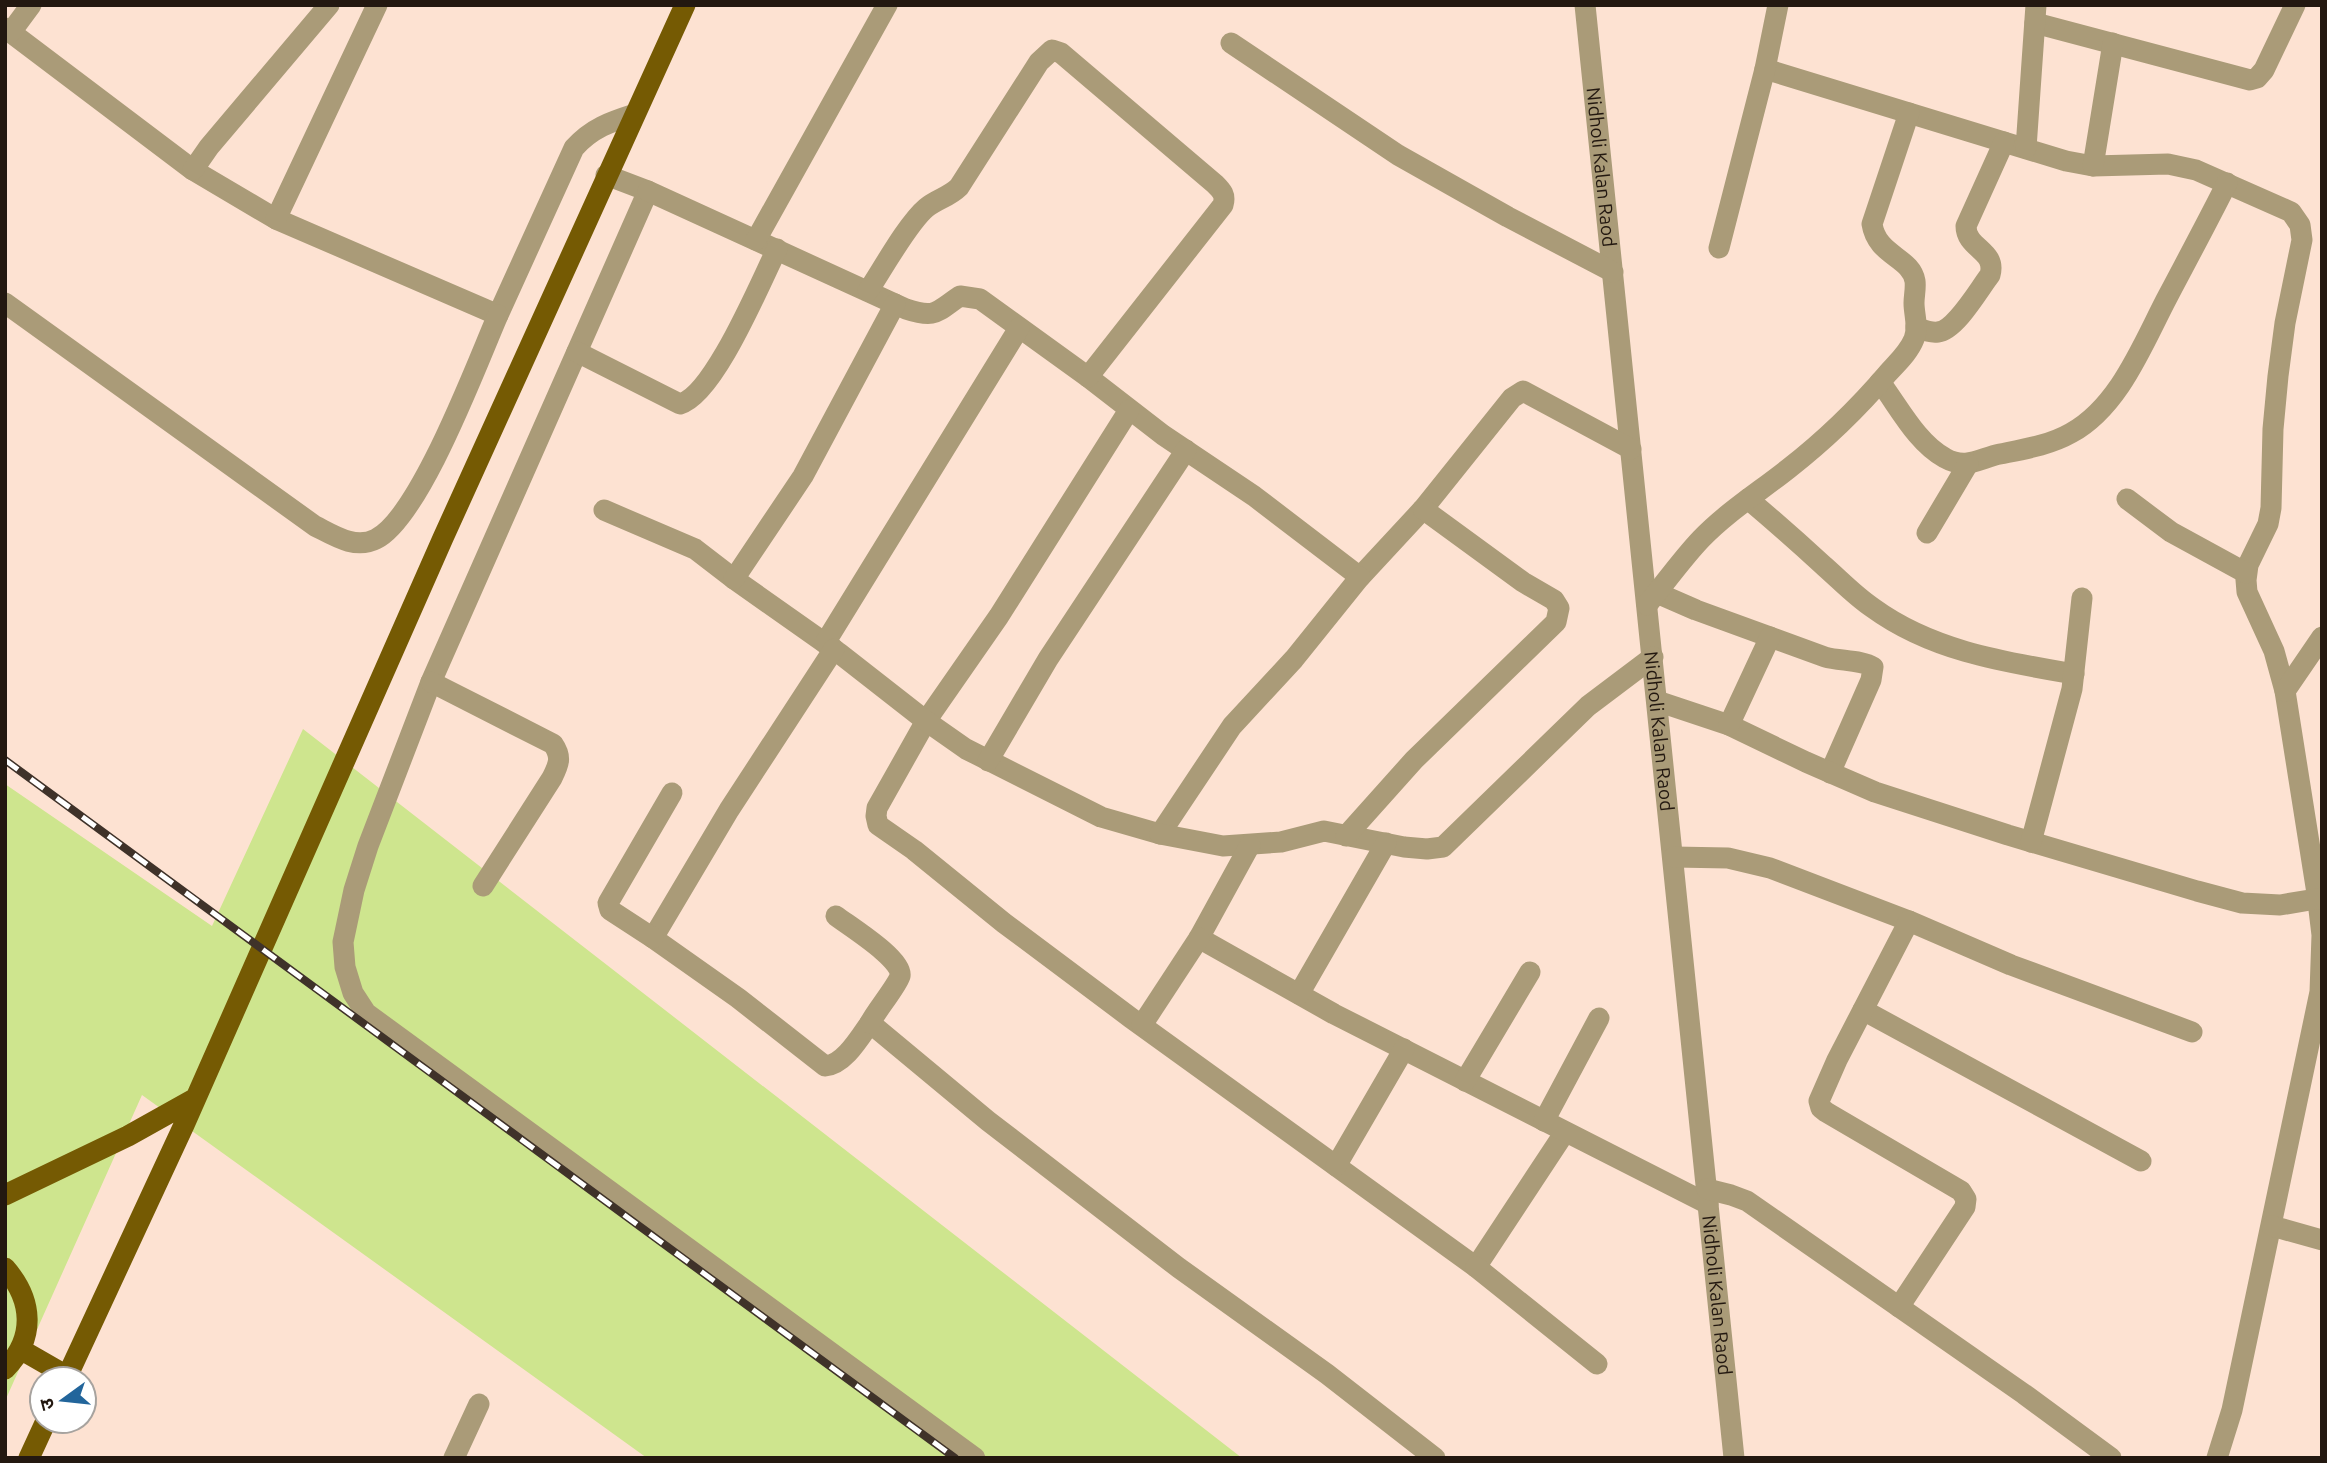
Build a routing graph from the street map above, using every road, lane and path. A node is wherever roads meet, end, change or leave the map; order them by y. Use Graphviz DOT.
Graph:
graph roads {
  1 [pos="31,5"];
  2 [pos="330,5"];
  3 [pos="377,5"];
  4 [pos="685,5"];
  5 [pos="887,5"];
  6 [pos="1585,5"];
  7 [pos="1778,5"];
  8 [pos="2295,5"];
  9 [pos="2035,14"];
  10 [pos="8,30"];
  11 [pos="1231,43"];
  12 [pos="2113,43"];
  13 [pos="1765,69"];
  14 [pos="1909,113"];
  15 [pos="635,114"];
  16 [pos="2004,142"];
  17 [pos="2026,148"];
  18 [pos="2093,166"];
  19 [pos="193,170"];
  20 [pos="606,175"];
  21 [pos="2227,183"];
  22 [pos="649,191"];
  23 [pos="276,219"];
  24 [pos="756,240"];
  25 [pos="1719,248"];
  26 [pos="777,249"];
  27 [pos="1613,272"];
  28 [pos="868,291"];
  29 [pos="5,303"];
  30 [pos="895,304"];
  31 [pos="498,315"];
  32 [pos="1916,327"];
  33 [pos="1019,328"];
  34 [pos="577,352"];
  35 [pos="1088,377"];
  36 [pos="1880,382"];
  37 [pos="1129,410"];
  38 [pos="1631,449"];
  39 [pos="1186,450"];
  40 [pos="1968,464"];
  41 [pos="1748,499"];
  42 [pos="2127,499"];
  43 [pos="1423,509"];
  44 [pos="604,510"];
  45 [pos="1927,533"];
  46 [pos="2246,573"];
  47 [pos="1360,577"];
  48 [pos="734,579"];
  49 [pos="2082,598"];
  50 [pos="1652,599"];
  51 [pos="2322,637"];
  52 [pos="1770,638"];
  53 [pos="829,646"];
  54 [pos="1653,657"];
  55 [pos="2074,674"];
  56 [pos="431,682"];
  57 [pos="2286,691"];
  58 [pos="1657,701"];
  59 [pos="926,721"];
  60 [pos="1729,725"];
  61 [pos="988,761"];
  62 [pos="1830,773"];
  63 [pos="672,793"];
  64 [pos="1160,834"];
  65 [pos="1346,836"];
  66 [pos="2031,842"];
  67 [pos="1386,844"];
  68 [pos="1250,845"];
  69 [pos="1674,857"];
  70 [pos="483,886"];
  71 [pos="2320,899"];
  72 [pos="836,916"];
  73 [pos="1909,921"];
  74 [pos="653,938"];
  75 [pos="1199,938"];
  76 [pos="1530,972"];
  77 [pos="1299,994"];
  78 [pos="1863,1010"];
  79 [pos="1599,1018"];
  80 [pos="870,1023"];
  81 [pos="1142,1025"];
  82 [pos="2192,1032"];
  83 [pos="1404,1049"];
  84 [pos="1465,1081"];
  85 [pos="196,1098"];
  86 [pos="1544,1121"];
  87 [pos="1565,1132"];
  88 [pos="2141,1161"];
  89 [pos="1336,1166"];
  90 [pos="5,1195"];
  91 [pos="1707,1196"];
  92 [pos="2272,1226"];
  93 [pos="2322,1240"];
  94 [pos="1476,1267"];
  95 [pos="5,1268"];
  96 [pos="1899,1307"];
  97 [pos="20,1349"];
  98 [pos="1597,1364"];
  99 [pos="47,1365"];
  100 [pos="73,1365"];
  101 [pos="5,1369"];
  102 [pos="479,1404"];
  103 [pos="40,1435"];
  104 [pos="29,1458"];
  105 [pos="454,1458"];
  106 [pos="975,1458"];
  107 [pos="1435,1458"];
  108 [pos="1734,1458"];
  109 [pos="2111,1458"];
  110 [pos="2217,1458"];
  1 -- 10 [label="street"];
  2 -- 19 [label="street"];
  3 -- 23 [label="street"];
  4 -- 15 [label="main road"];
  5 -- 24 [label="street"];
  6 -- 27 [label="street, Nidholi Kalan Raod"];
  7 -- 13 [label="street"];
  8 -- 12 [label="street"];
  9 -- 12 [label="street"];
  9 -- 17 [label="street"];
  10 -- 19 [label="street"];
  11 -- 27 [label="street"];
  12 -- 18 [label="street"];
  13 -- 14 [label="street"];
  13 -- 25 [label="street"];
  14 -- 16 [label="street"];
  14 -- 32 [label="street"];
  15 -- 20 [label="main road"];
  15 -- 31 [label="street"];
  16 -- 17 [label="street"];
  16 -- 32 [label="street"];
  17 -- 18 [label="street"];
  18 -- 21 [label="street"];
  19 -- 23 [label="street"];
  20 -- 22 [label="street"];
  20 -- 85 [label="main road"];
  21 -- 40 [label="street"];
  21 -- 46 [label="street"];
  22 -- 24 [label="street"];
  22 -- 34 [label="street"];
  23 -- 31 [label="street"];
  24 -- 26 [label="street"];
  26 -- 28 [label="street"];
  26 -- 34 [label="street"];
  27 -- 38 [label="street, Nidholi Kalan Raod"];
  28 -- 30 [label="street"];
  28 -- 35 [label="street"];
  29 -- 31 [label="street"];
  30 -- 33 [label="street"];
  30 -- 48 [label="street"];
  32 -- 36 [label="street"];
  33 -- 35 [label="street"];
  33 -- 53 [label="street"];
  34 -- 56 [label="street"];
  35 -- 37 [label="street"];
  36 -- 40 [label="street"];
  36 -- 41 [label="street"];
  37 -- 39 [label="street"];
  37 -- 59 [label="street"];
  38 -- 43 [label="street"];
  38 -- 50 [label="street, Nidholi Kalan Raod"];
  39 -- 47 [label="street"];
  39 -- 61 [label="street"];
  40 -- 45 [label="street"];
  41 -- 50 [label="street"];
  41 -- 55 [label="street"];
  42 -- 46 [label="street"];
  43 -- 47 [label="street"];
  43 -- 65 [label="street"];
  44 -- 48 [label="street"];
  46 -- 57 [label="street"];
  47 -- 64 [label="street"];
  48 -- 53 [label="street"];
  49 -- 55 [label="street"];
  50 -- 52 [label="street"];
  50 -- 54 [label="street, Nidholi Kalan Raod"];
  51 -- 57 [label="street"];
  52 -- 60 [label="street"];
  52 -- 62 [label="street"];
  53 -- 59 [label="street"];
  53 -- 74 [label="street"];
  54 -- 58 [label="street, Nidholi Kalan Raod"];
  54 -- 67 [label="street"];
  55 -- 66 [label="street"];
  56 -- 70 [label="street"];
  56 -- 106 [label="street"];
  57 -- 71 [label="street"];
  58 -- 60 [label="street"];
  58 -- 69 [label="street, Nidholi Kalan Raod"];
  59 -- 61 [label="street"];
  59 -- 81 [label="street"];
  60 -- 62 [label="street"];
  61 -- 64 [label="street"];
  62 -- 66 [label="street"];
  63 -- 74 [label="street"];
  64 -- 68 [label="street"];
  65 -- 67 [label="street"];
  65 -- 68 [label="street"];
  66 -- 71 [label="street"];
  67 -- 77 [label="street"];
  68 -- 75 [label="street"];
  69 -- 73 [label="street"];
  69 -- 91 [label="street, Nidholi Kalan Raod"];
  71 -- 92 [label="street"];
  72 -- 80 [label="street"];
  73 -- 78 [label="street"];
  73 -- 82 [label="street"];
  74 -- 80 [label="street"];
  75 -- 77 [label="street"];
  75 -- 81 [label="street"];
  76 -- 84 [label="street"];
  77 -- 83 [label="street"];
  78 -- 88 [label="street"];
  78 -- 96 [label="street"];
  79 -- 86 [label="street"];
  80 -- 107 [label="street"];
  81 -- 89 [label="street"];
  83 -- 84 [label="street"];
  83 -- 89 [label="street"];
  84 -- 86 [label="street"];
  85 -- 90 [label="main road"];
  85 -- 100 [label="main road"];
  86 -- 87 [label="street"];
  87 -- 91 [label="street"];
  87 -- 94 [label="street"];
  89 -- 94 [label="street"];
  91 -- 96 [label="street"];
  91 -- 108 [label="street, Nidholi Kalan Raod"];
  92 -- 93 [label="street"];
  92 -- 110 [label="street"];
  94 -- 98 [label="street"];
  95 -- 97 [label="main road"];
  96 -- 109 [label="street"];
  97 -- 99 [label="main road"];
  97 -- 101 [label="main road"];
  102 -- 105 [label="street"];
  103 -- 104 [label="main road"];
}
